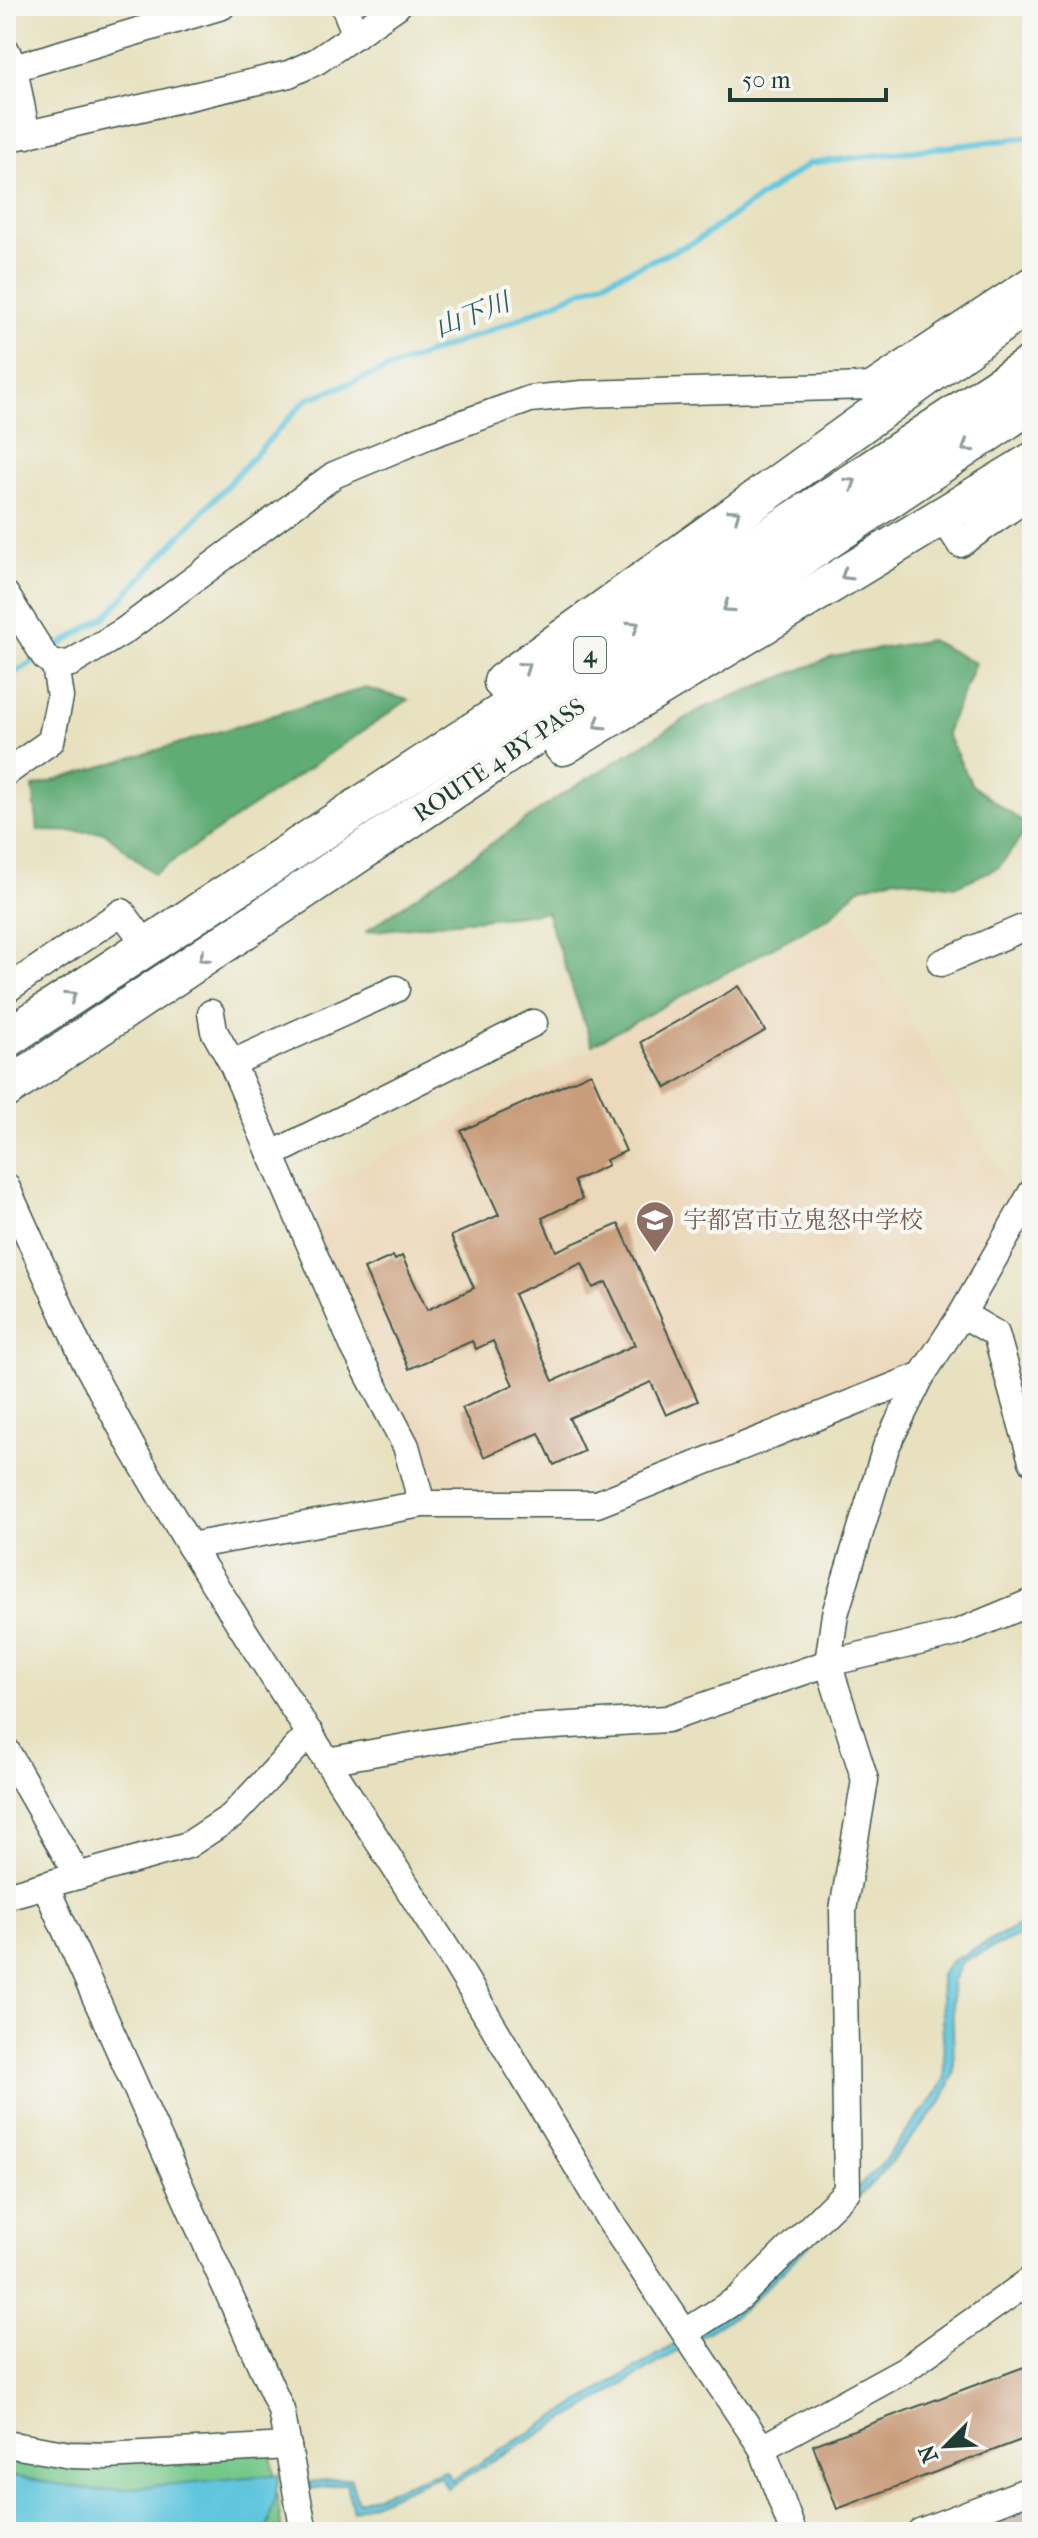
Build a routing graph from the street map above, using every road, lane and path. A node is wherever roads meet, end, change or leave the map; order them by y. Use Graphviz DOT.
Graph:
graph roads {
  1 [pos="222,6"];
  2 [pos="344,6"];
  3 [pos="397,6"];
  4 [pos="356,35"];
  5 [pos="10,59"];
  6 [pos="16,137"];
  7 [pos="1032,279"];
  8 [pos="1032,301"];
  9 [pos="1032,364"];
  10 [pos="1032,403"];
  11 [pos="1032,462"];
  12 [pos="1032,494"];
  13 [pos="953,533"];
  14 [pos="6,595"];
  15 [pos="55,665"];
  16 [pos="6,773"];
  17 [pos="269,914"];
  18 [pos="1032,924"];
  19 [pos="147,946"];
  20 [pos="941,963"];
  21 [pos="396,989"];
  22 [pos="6,990"];
  23 [pos="211,1013"];
  24 [pos="534,1023"];
  25 [pos="6,1039"];
  26 [pos="232,1063"];
  27 [pos="6,1089"];
  28 [pos="271,1155"];
  29 [pos="6,1186"];
  30 [pos="1032,1192"];
  31 [pos="962,1314"];
  32 [pos="922,1375"];
  33 [pos="1032,1461"];
  34 [pos="422,1504"];
  35 [pos="190,1546"];
  36 [pos="1032,1602"];
  37 [pos="828,1663"];
  38 [pos="310,1733"];
  39 [pos="6,1750"];
  40 [pos="327,1761"];
  41 [pos="78,1876"];
  42 [pos="45,1885"];
  43 [pos="6,1896"];
  44 [pos="1032,2279"];
  45 [pos="686,2332"];
  46 [pos="6,2444"];
  47 [pos="288,2446"];
  48 [pos="762,2448"];
  49 [pos="1032,2489"];
  50 [pos="304,2532"];
  51 [pos="793,2532"];
  52 [pos="920,2532"];
  1 -- 5 [label="street"];
  2 -- 4 [label="street"];
  3 -- 4 [label="street"];
  4 -- 6 [label="street"];
  5 -- 6 [label="street"];
  7 -- 15 [label="street"];
  19 -- 8 [label="highway, one-way"];
  19 -- 9 [label="highway, ROUTE 4 BY-PASS / 4, one-way"];
  10 -- 17 [label="highway, ROUTE 4 BY-PASS / 4, one-way"];
  11 -- 17 [label="highway, one-way"];
  12 -- 13 [label="street"];
  14 -- 15 [label="street"];
  15 -- 16 [label="street"];
  17 -- 27 [label="highway, ROUTE 4 BY-PASS / 4, one-way"];
  18 -- 20 [label="street"];
  19 -- 22 [label="street"];
  25 -- 19 [label="highway, ROUTE 4 BY-PASS / 4, one-way"];
  21 -- 26 [label="street"];
  23 -- 26 [label="street"];
  24 -- 28 [label="street"];
  26 -- 28 [label="street"];
  28 -- 34 [label="street"];
  29 -- 35 [label="street"];
  30 -- 31 [label="street"];
  31 -- 32 [label="street"];
  31 -- 33 [label="street"];
  32 -- 34 [label="street"];
  32 -- 37 [label="street"];
  34 -- 35 [label="street"];
  35 -- 38 [label="street"];
  36 -- 37 [label="street"];
  37 -- 40 [label="street"];
  37 -- 45 [label="street"];
  38 -- 40 [label="street"];
  38 -- 41 [label="street"];
  39 -- 41 [label="street"];
  40 -- 45 [label="street"];
  41 -- 42 [label="street"];
  42 -- 43 [label="street"];
  42 -- 47 [label="street"];
  44 -- 48 [label="street"];
  45 -- 48 [label="street"];
  46 -- 47 [label="street"];
  47 -- 50 [label="street"];
  48 -- 51 [label="street"];
  49 -- 52 [label="street"];
}
